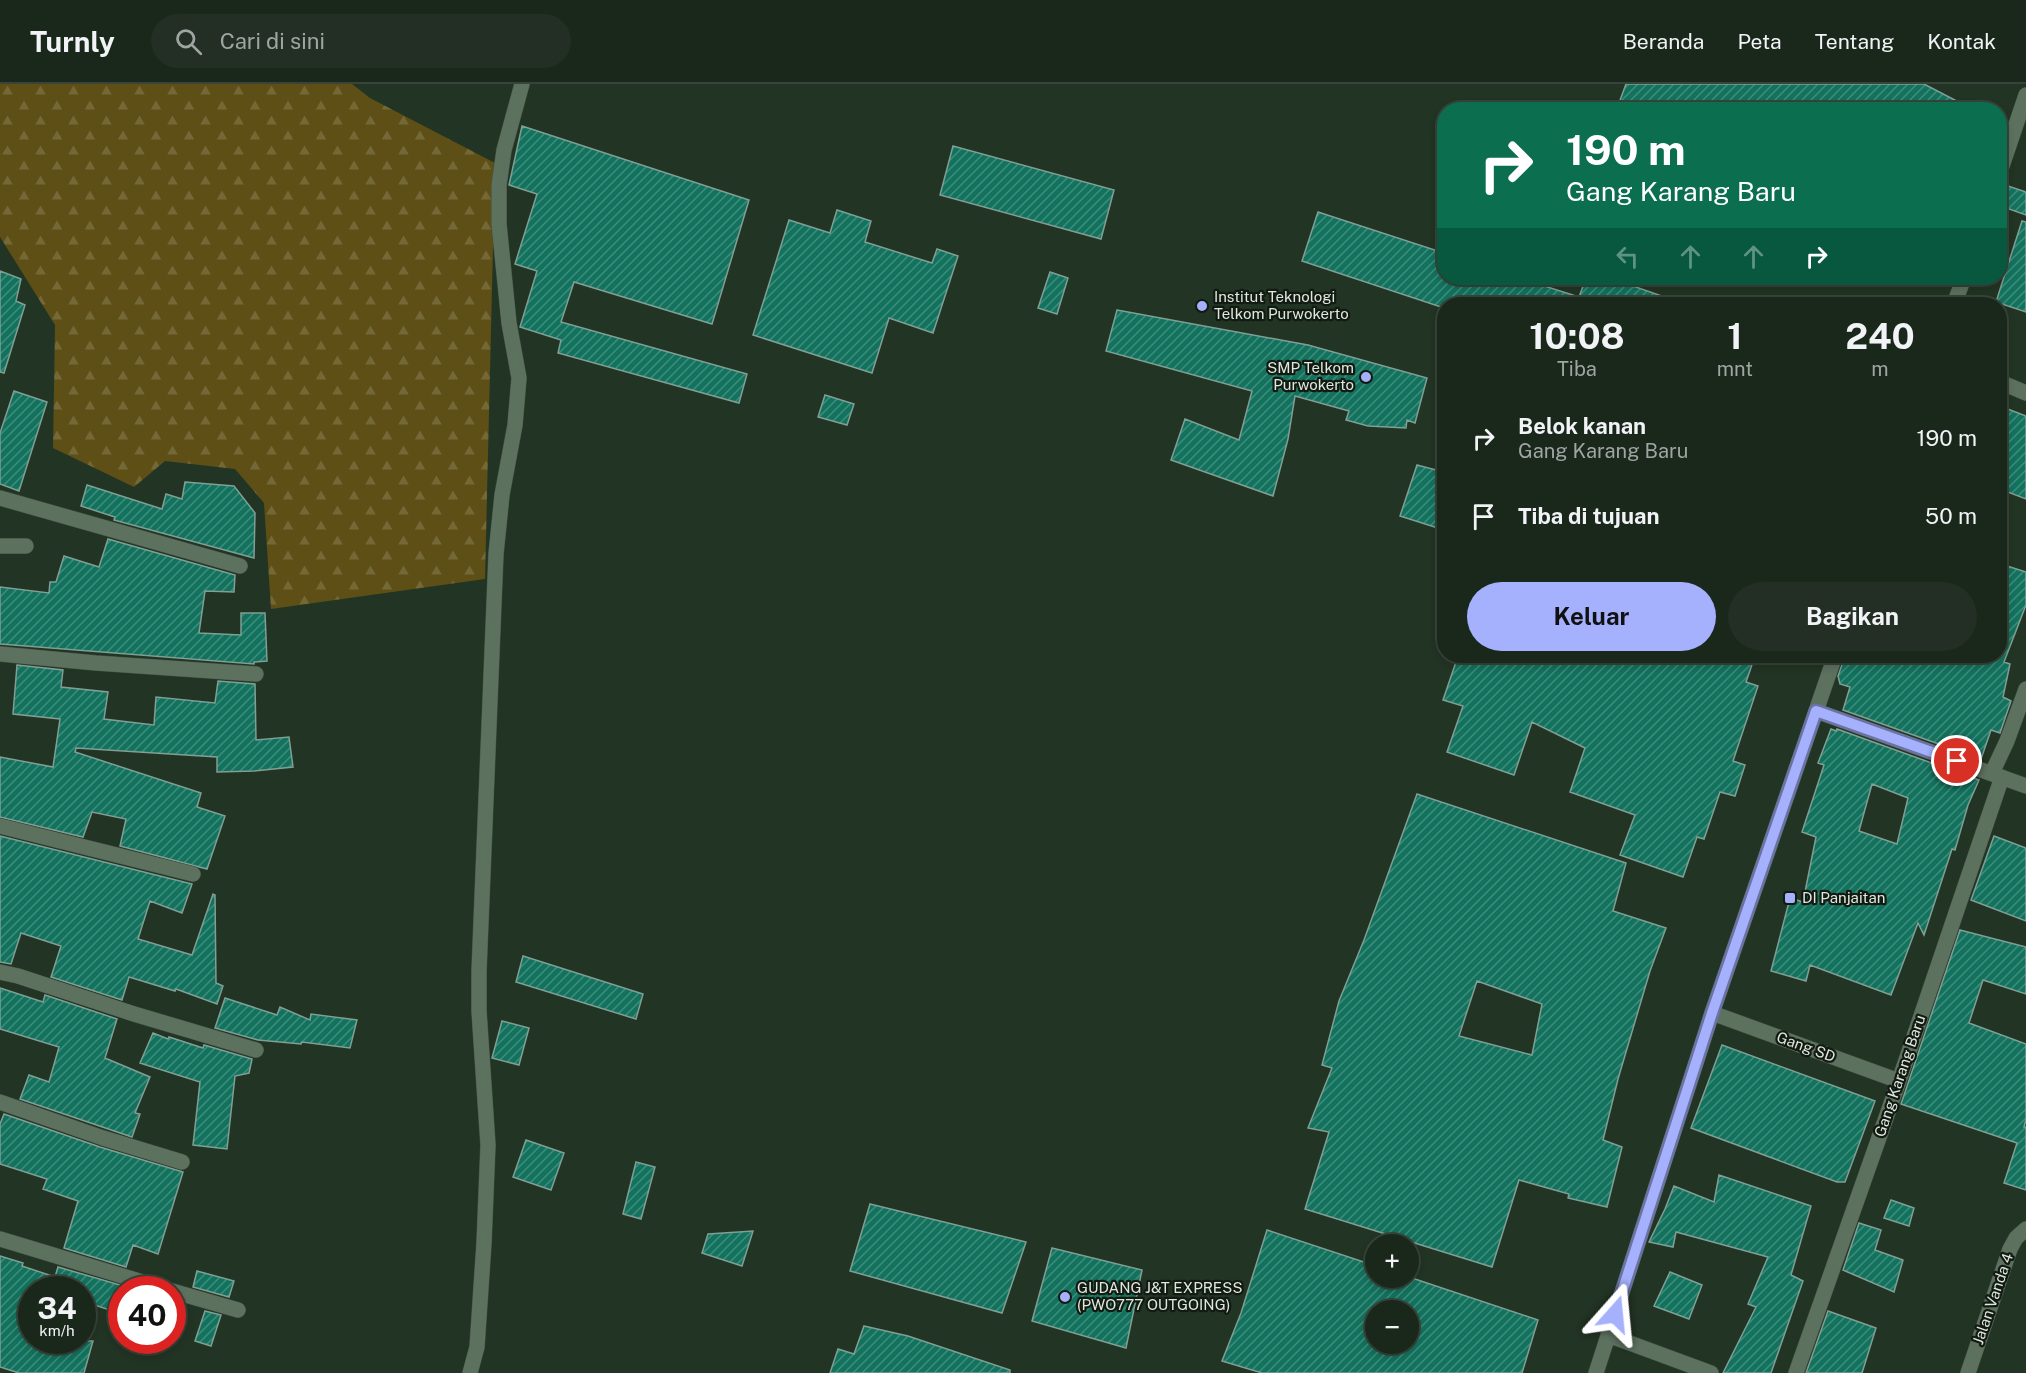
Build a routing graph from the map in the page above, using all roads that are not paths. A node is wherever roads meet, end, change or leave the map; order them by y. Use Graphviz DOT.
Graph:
graph roads {
  1 [pos="522,84"];
  2 [pos="2026,95"];
  3 [pos="2007,151"];
  4 [pos="2007,385"];
  5 [pos="2026,393"];
  6 [pos="0,498"];
  7 [pos="0,546"];
  8 [pos="26,546"];
  9 [pos="240,566"];
  10 [pos="0,654"];
  11 [pos="1832,663"];
  12 [pos="256,674"];
  13 [pos="2026,689"];
  14 [pos="1816,711"];
  15 [pos="1997,775"];
  16 [pos="2026,786"];
  17 [pos="0,826"];
  18 [pos="193,874"];
  19 [pos="0,972"];
  20 [pos="1712,1013"];
  21 [pos="256,1050"];
  22 [pos="1899,1081"];
  23 [pos="0,1102"];
  24 [pos="182,1162"];
  25 [pos="2026,1229"];
  26 [pos="0,1239"];
  27 [pos="122,1276"];
  28 [pos="186,1295"];
  29 [pos="238,1310"];
  30 [pos="1608,1335"];
  31 [pos="470,1373"];
  32 [pos="1596,1373"];
  33 [pos="1711,1373"];
  34 [pos="1796,1373"];
  35 [pos="1968,1373"];
  1 -- 31 [label="street"];
  2 -- 3 [label="street"];
  4 -- 5 [label="street"];
  6 -- 9 [label="street"];
  7 -- 8 [label="street"];
  10 -- 12 [label="street"];
  11 -- 14 [label="street"];
  13 -- 15 [label="street"];
  14 -- 15 [label="street"];
  14 -- 20 [label="street"];
  15 -- 16 [label="street"];
  15 -- 22 [label="street, Gang Karang Baru"];
  17 -- 18 [label="street"];
  19 -- 21 [label="street"];
  20 -- 22 [label="street, Gang SD"];
  20 -- 30 [label="street"];
  22 -- 34 [label="street, Gang Karang Baru"];
  23 -- 24 [label="street"];
  25 -- 35 [label="street, Jalan Vanda 4"];
  26 -- 27 [label="street"];
  28 -- 29 [label="street"];
  30 -- 32 [label="street"];
  30 -- 33 [label="street"];
}
